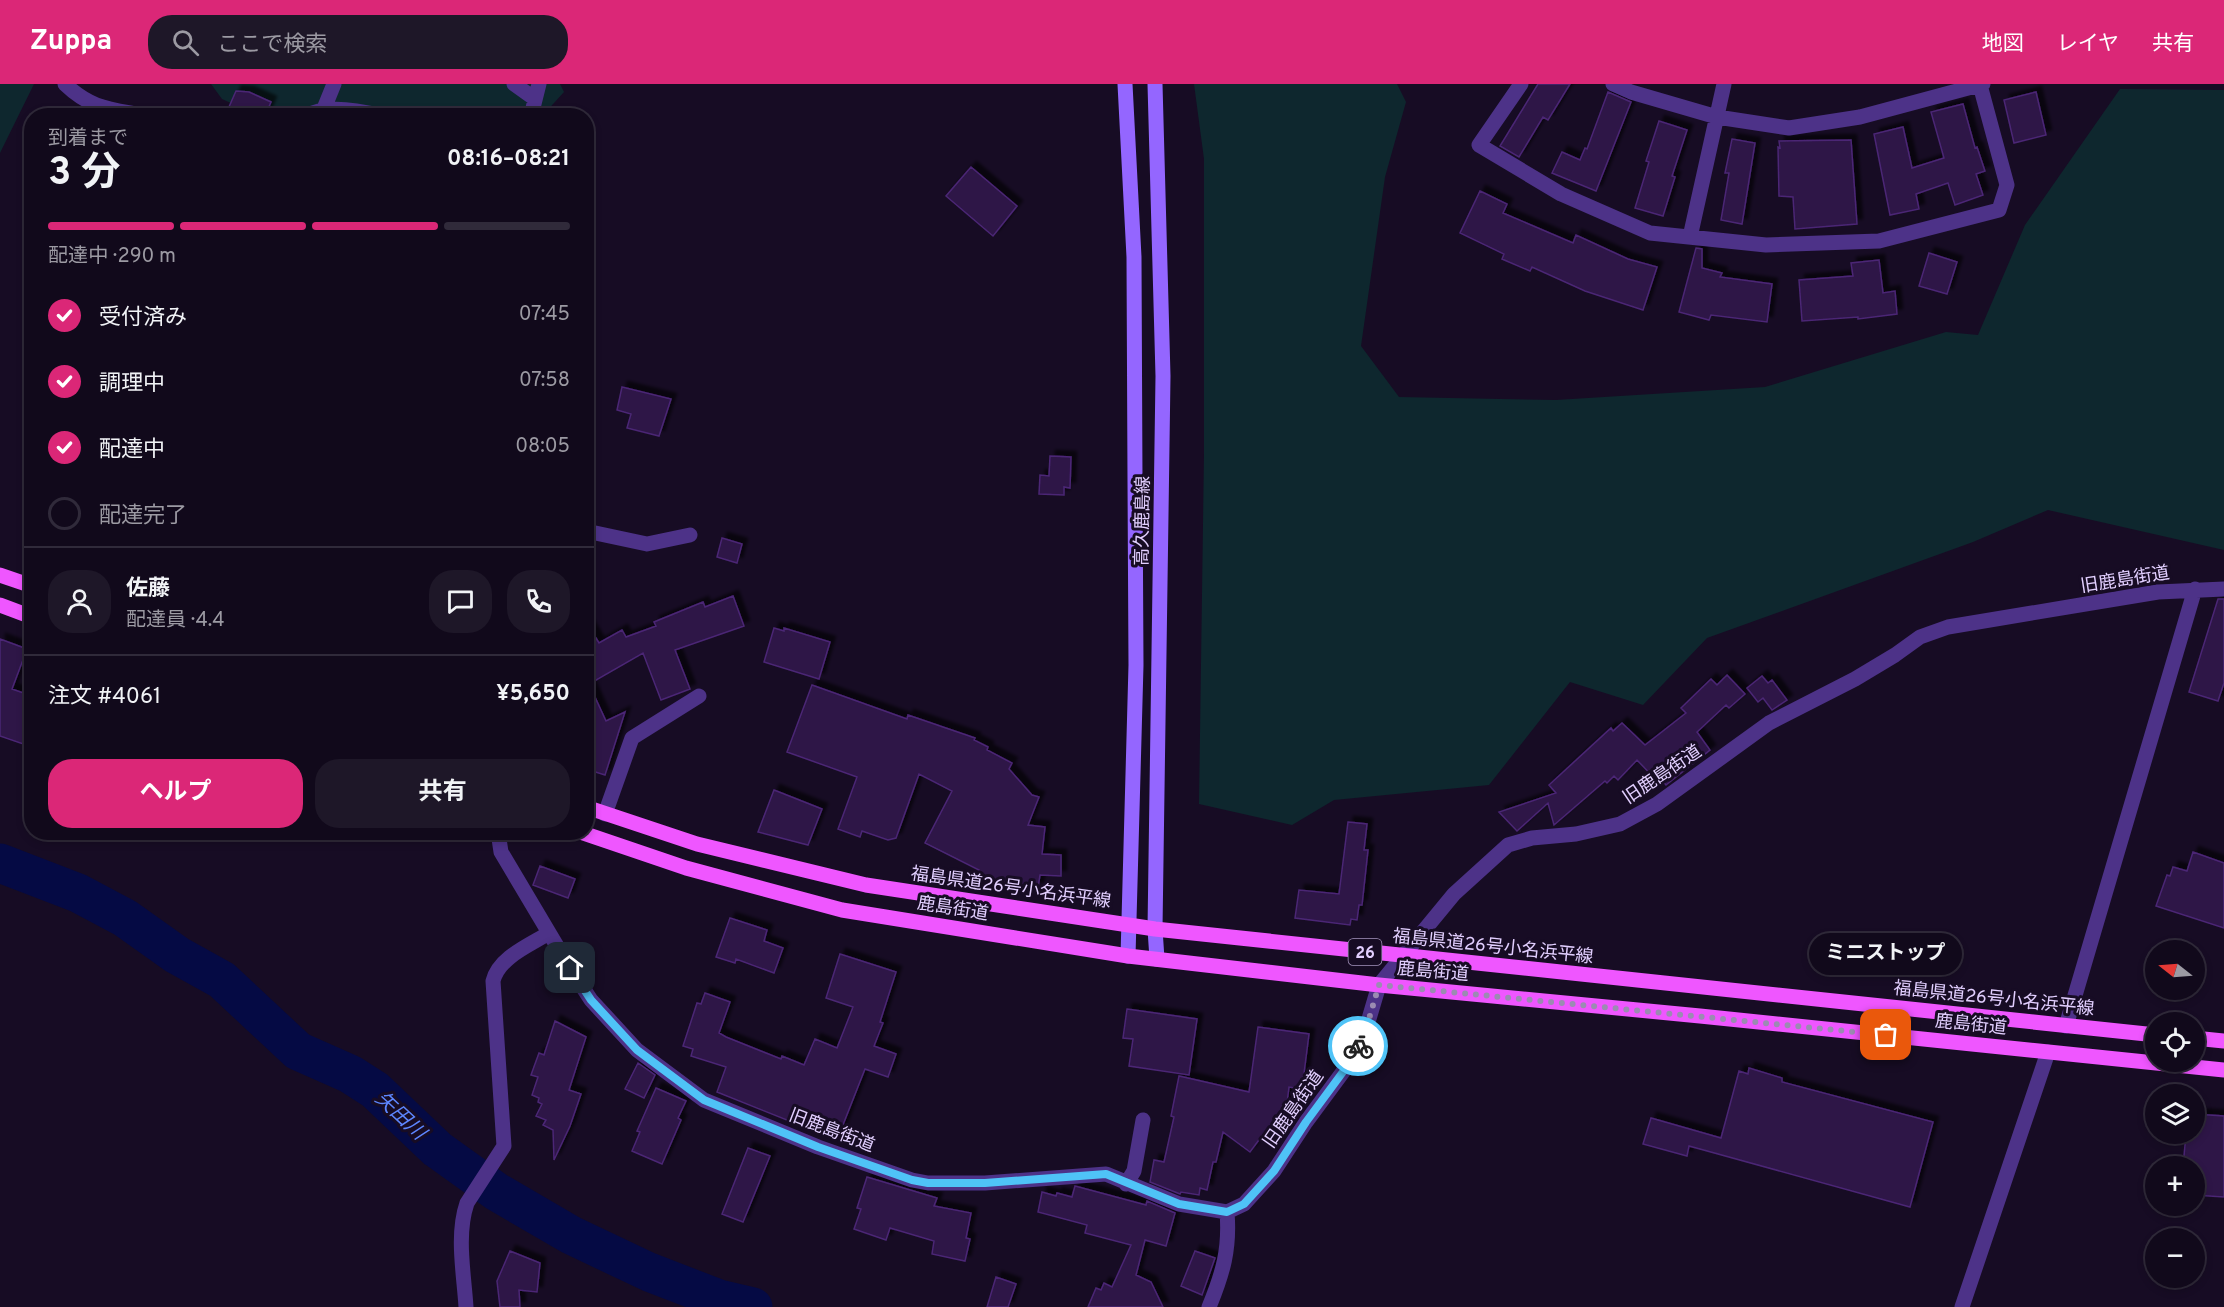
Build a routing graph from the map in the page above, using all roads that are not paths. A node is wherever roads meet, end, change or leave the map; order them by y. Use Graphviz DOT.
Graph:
graph roads {
  1 [pos="65,84"];
  2 [pos="334,84"];
  3 [pos="514,84"];
  4 [pos="1125,84"];
  5 [pos="1155,84"];
  6 [pos="1521,84"];
  7 [pos="1613,84"];
  8 [pos="1724,84"];
  9 [pos="1982,84"];
  10 [pos="537,91"];
  11 [pos="106,108"];
  12 [pos="324,108"];
  13 [pos="533,108"];
  14 [pos="1717,117"];
  15 [pos="1690,237"];
  16 [pos="594,533"];
  17 [pos="690,535"];
  18 [pos="0,575"];
  19 [pos="24,583"];
  20 [pos="2195,589"];
  21 [pos="2224,589"];
  22 [pos="0,605"];
  23 [pos="24,614"];
  24 [pos="699,696"];
  25 [pos="594,810"];
  26 [pos="604,814"];
  27 [pos="594,837"];
  28 [pos="499,840"];
  29 [pos="1129,924"];
  30 [pos="1155,929"];
  31 [pos="549,933"];
  32 [pos="1128,956"];
  33 [pos="1402,956"];
  34 [pos="1157,959"];
  35 [pos="1379,985"];
  36 [pos="2066,1026"];
  37 [pos="2145,1034"];
  38 [pos="2205,1039"];
  39 [pos="2224,1041"];
  40 [pos="2048,1052"];
  41 [pos="2224,1070"];
  42 [pos="1143,1120"];
  43 [pos="1126,1184"];
  44 [pos="1227,1212"];
  45 [pos="466,1307"];
  46 [pos="1209,1307"];
  47 [pos="1962,1307"];
  1 -- 11 [label="street"];
  2 -- 12 [label="street"];
  3 -- 10 [label="street"];
  4 -- 29 [label="main road, 高久鹿島線"];
  5 -- 30 [label="main road, 高久鹿島線"];
  6 -- 15 [label="street"];
  7 -- 14 [label="street"];
  8 -- 14 [label="street"];
  9 -- 14 [label="street"];
  9 -- 15 [label="street"];
  10 -- 13 [label="street"];
  14 -- 15 [label="street"];
  16 -- 17 [label="street"];
  18 -- 19 [label="main road"];
  20 -- 21 [label="street, 旧鹿島街道"];
  20 -- 33 [label="street, 旧鹿島街道"];
  20 -- 36 [label="street"];
  22 -- 23 [label="main road"];
  24 -- 26 [label="street"];
  25 -- 26 [label="main road, 福島県道26号小名浜平線 / 26"];
  26 -- 29 [label="main road, 福島県道26号小名浜平線 / 26"];
  27 -- 32 [label="main road, 鹿島街道 / 26"];
  28 -- 31 [label="street, 旧鹿島街道"];
  29 -- 30 [label="main road, 福島県道26号小名浜平線 / 26"];
  29 -- 32 [label="main road, 高久鹿島線"];
  30 -- 33 [label="main road, 福島県道26号小名浜平線 / 26"];
  30 -- 34 [label="main road, 高久鹿島線"];
  31 -- 43 [label="street, 旧鹿島街道"];
  31 -- 45 [label="street"];
  32 -- 34 [label="main road, 鹿島街道 / 26"];
  33 -- 35 [label="street, 旧鹿島街道"];
  33 -- 36 [label="main road, 福島県道26号小名浜平線 / 26"];
  34 -- 35 [label="main road, 鹿島街道 / 26"];
  35 -- 40 [label="main road, 鹿島街道 / 26"];
  35 -- 44 [label="street, 旧鹿島街道"];
  36 -- 37 [label="main road, 福島県道26号小名浜平線 / 26"];
  38 -- 39 [label="main road"];
  40 -- 41 [label="main road, 鹿島街道 / 26"];
  40 -- 47 [label="street"];
  42 -- 43 [label="street"];
  43 -- 44 [label="street, 旧鹿島街道"];
  44 -- 46 [label="street"];
}
